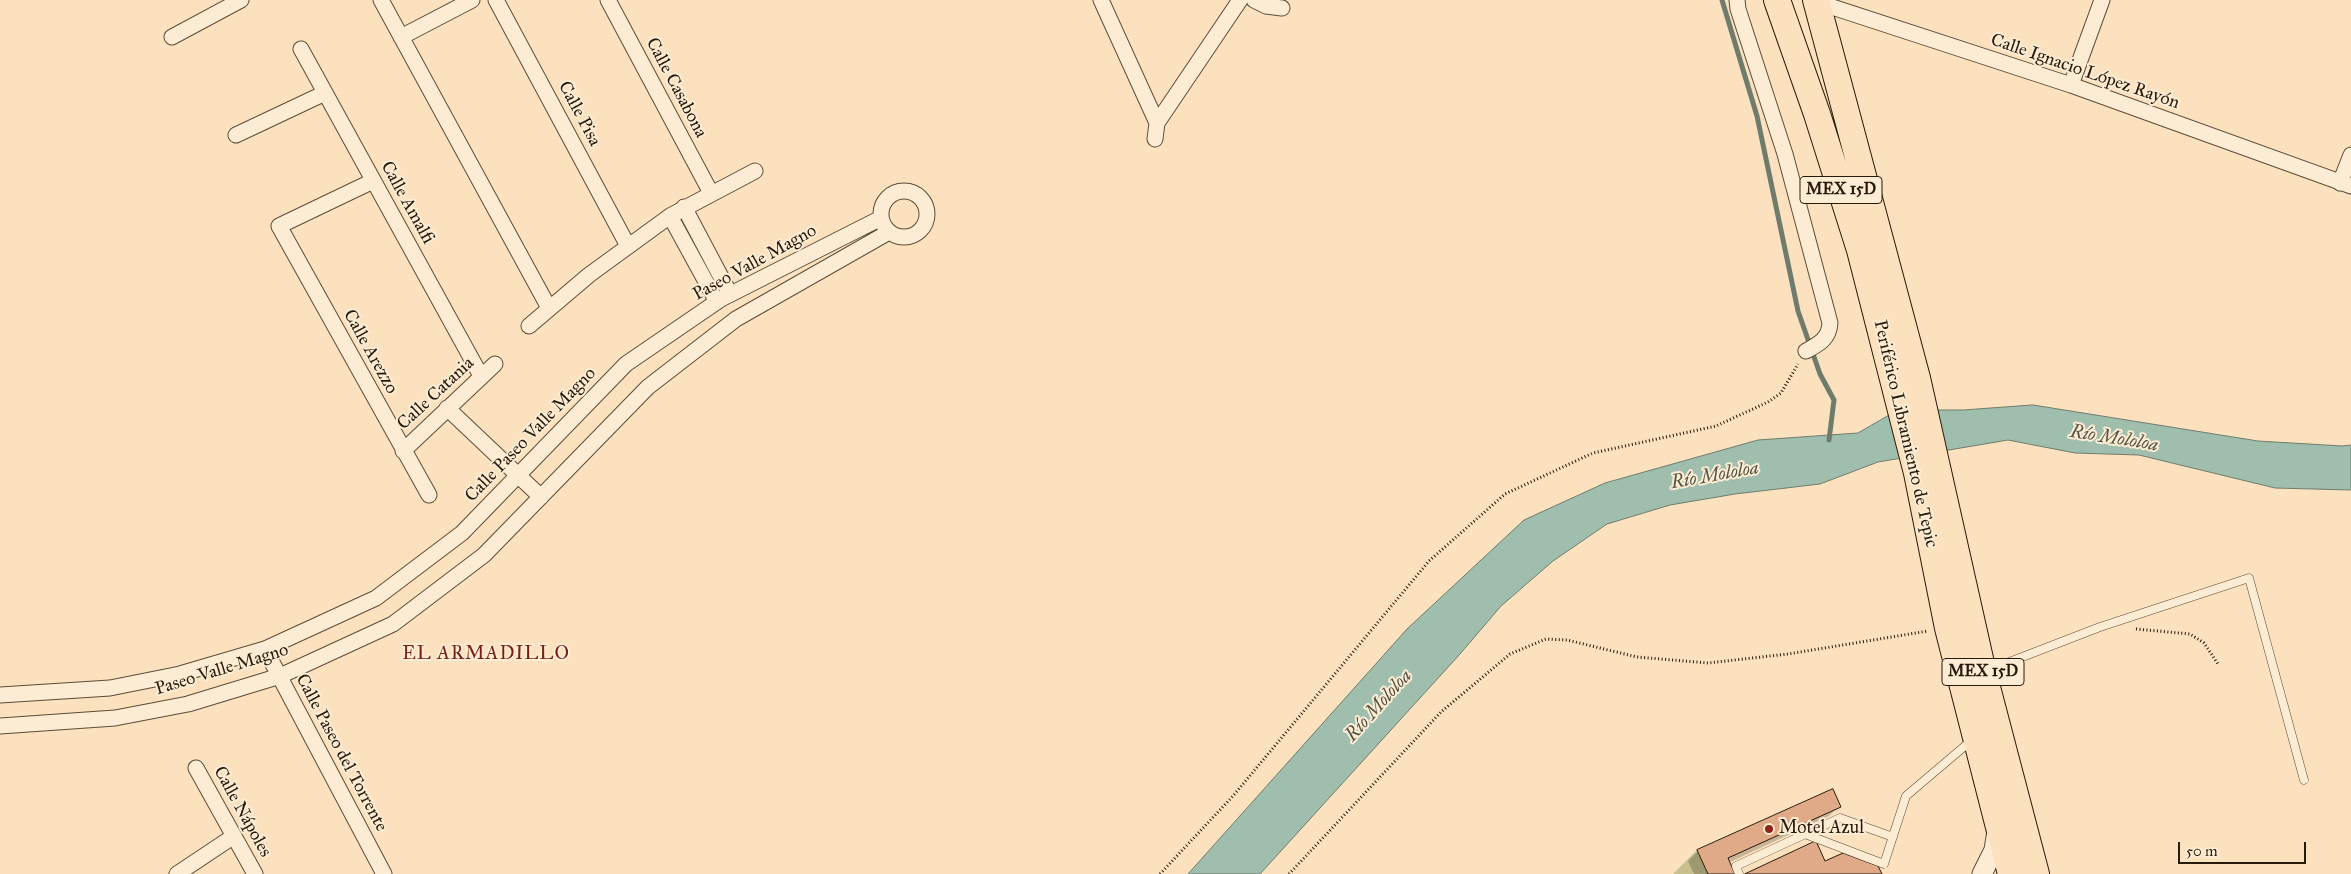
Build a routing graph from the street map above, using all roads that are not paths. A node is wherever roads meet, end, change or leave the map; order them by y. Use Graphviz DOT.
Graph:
graph roads {
  1 [pos="241,0"];
  2 [pos="381,0"];
  3 [pos="472,0"];
  4 [pos="496,0"];
  5 [pos="608,0"];
  6 [pos="1101,0"];
  7 [pos="1240,0"];
  8 [pos="1254,0"];
  9 [pos="1737,0"];
  10 [pos="1777,0"];
  11 [pos="2102,0"];
  12 [pos="1816,1"];
  13 [pos="219,5"];
  14 [pos="1282,8"];
  15 [pos="172,37"];
  16 [pos="401,37"];
  17 [pos="300,48"];
  18 [pos="2070,85"];
  19 [pos="325,93"];
  20 [pos="1158,123"];
  21 [pos="236,135"];
  22 [pos="1155,139"];
  23 [pos="2351,155"];
  24 [pos="755,171"];
  25 [pos="373,181"];
  26 [pos="2346,185"];
  27 [pos="711,193"];
  28 [pos="684,207"];
  29 [pos="670,216"];
  30 [pos="881,218"];
  31 [pos="889,232"];
  32 [pos="628,246"];
  33 [pos="724,298"];
  34 [pos="549,308"];
  35 [pos="529,326"];
  36 [pos="1812,349"];
  37 [pos="495,364"];
  38 [pos="626,364"];
  39 [pos="481,376"];
  40 [pos="1906,381"];
  41 [pos="447,408"];
  42 [pos="403,451"];
  43 [pos="1928,471"];
  44 [pos="518,475"];
  45 [pos="429,495"];
  46 [pos="541,497"];
  47 [pos="462,533"];
  48 [pos="265,649"];
  49 [pos="1983,672"];
  50 [pos="280,676"];
  51 [pos="0,695"];
  52 [pos="0,726"];
  53 [pos="1975,737"];
  54 [pos="196,768"];
  55 [pos="2304,780"];
  56 [pos="1999,819"];
  57 [pos="1805,834"];
  58 [pos="234,836"];
  59 [pos="1893,838"];
  60 [pos="177,874"];
  61 [pos="255,874"];
  62 [pos="384,874"];
  63 [pos="1739,874"];
  64 [pos="1982,874"];
  65 [pos="2011,874"];
  66 [pos="2036,874"];
  1 -- 13 [label="street"];
  2 -- 16 [label="street"];
  3 -- 16 [label="street"];
  4 -- 32 [label="street, Calle Pisa"];
  5 -- 27 [label="street, Calle Casabona"];
  6 -- 20 [label="street"];
  7 -- 20 [label="street"];
  8 -- 14 [label="street"];
  9 -- 36 [label="street"];
  10 -- 40 [label="highway, Periférico Libramiento de Tepic / MEX 15D"];
  11 -- 18 [label="street"];
  12 -- 18 [label="street, Calle Ignacio López Rayón"];
  12 -- 40 [label="highway, Periférico Libramiento de Tepic / MEX 15D"];
  13 -- 15 [label="street"];
  16 -- 34 [label="street"];
  17 -- 19 [label="street, Calle Amalfi"];
  18 -- 26 [label="street, Calle Ignacio López Rayón"];
  19 -- 21 [label="street"];
  19 -- 25 [label="street, Calle Amalfi"];
  20 -- 22 [label="street"];
  23 -- 26 [label="street"];
  24 -- 27 [label="street"];
  25 -- 39 [label="street, Calle Amalfi"];
  25 -- 42 [label="street, Calle Arezzo"];
  27 -- 28 [label="street"];
  28 -- 29 [label="street"];
  28 -- 33 [label="street"];
  29 -- 32 [label="street"];
  29 -- 33 [label="street"];
  30 -- 31 [label="street"];
  30 -- 31 [label="street"];
  30 -- 33 [label="street, Paseo Valle Magno"];
  31 -- 46 [label="street"];
  32 -- 34 [label="street"];
  33 -- 38 [label="street, Paseo Valle Magno"];
  34 -- 35 [label="street"];
  37 -- 39 [label="street, Calle Catania"];
  38 -- 44 [label="street, Calle Paseo Valle Magno"];
  39 -- 41 [label="street, Calle Catania"];
  40 -- 43 [label="highway, Periférico Libramiento de Tepic / MEX 15D"];
  41 -- 42 [label="street, Calle Catania"];
  41 -- 44 [label="street"];
  42 -- 45 [label="street, Calle Arezzo"];
  43 -- 49 [label="highway, Periférico Libramiento de Tepic / MEX 15D"];
  43 -- 53 [label="highway, Periférico Libramiento de Tepic / MEX 15D"];
  44 -- 46 [label="street"];
  44 -- 47 [label="street, Calle Paseo Valle Magno"];
  46 -- 50 [label="street, Paseo Valle Magno"];
  47 -- 48 [label="street, Paseo Valle Magno"];
  48 -- 50 [label="street, Calle Paseo del Torrente"];
  48 -- 51 [label="street, Paseo Valle Magno"];
  49 -- 55 [label="lane"];
  49 -- 66 [label="highway, Periférico Libramiento de Tepic / MEX 15D"];
  50 -- 52 [label="street, Paseo Valle Magno"];
  50 -- 62 [label="street, Calle Paseo del Torrente"];
  53 -- 56 [label="highway, Periférico Libramiento de Tepic / MEX 15D"];
  53 -- 59 [label="lane"];
  54 -- 58 [label="street, Calle Nápoles"];
  56 -- 64 [label="street"];
  56 -- 65 [label="highway, Periférico Libramiento de Tepic / MEX 15D"];
  57 -- 59 [label="lane"];
  57 -- 59 [label="lane"];
  57 -- 63 [label="lane"];
  58 -- 60 [label="street"];
  58 -- 61 [label="street, Calle Nápoles"];
}
